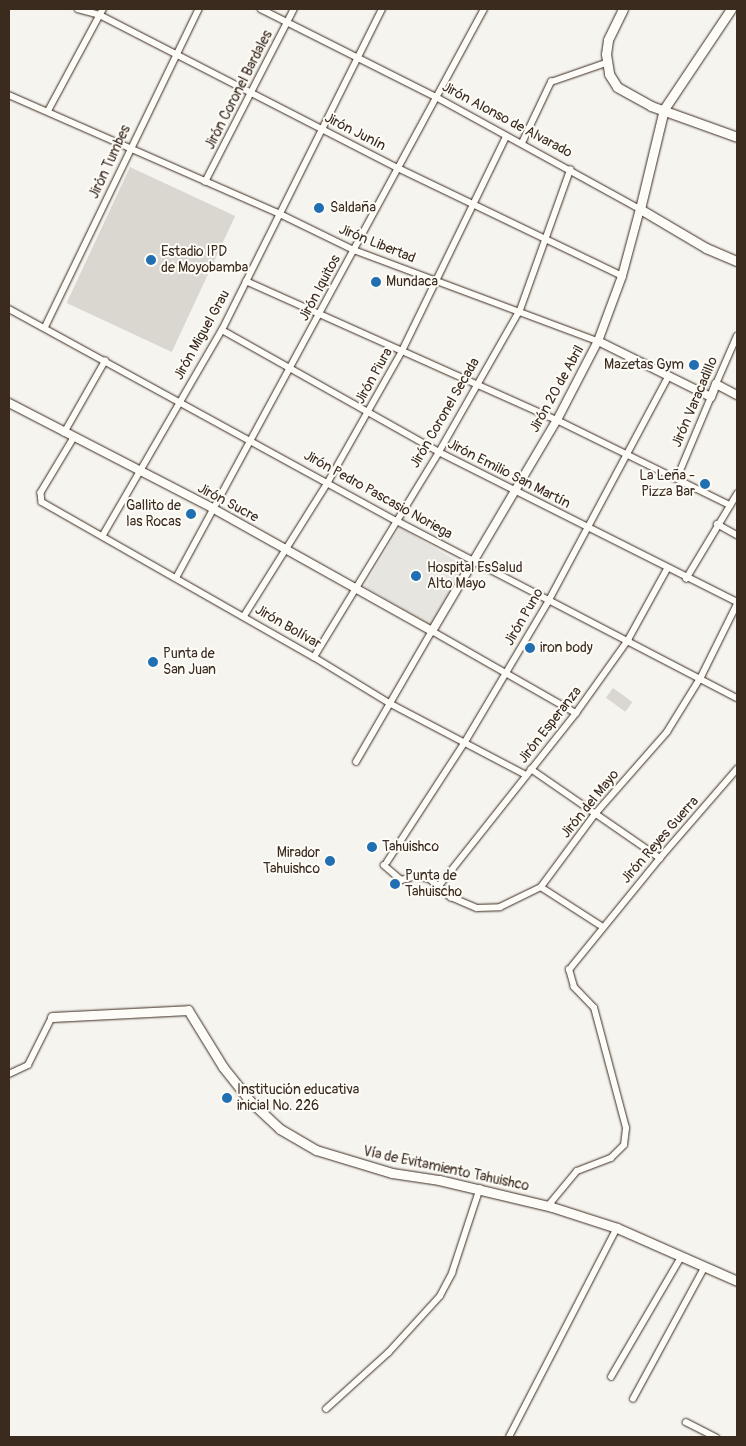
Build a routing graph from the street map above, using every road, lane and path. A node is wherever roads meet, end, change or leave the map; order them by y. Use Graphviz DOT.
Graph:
graph roads {
  1 [pos="78,9"];
  2 [pos="103,9"];
  3 [pos="199,9"];
  4 [pos="261,9"];
  5 [pos="294,9"];
  6 [pos="382,9"];
  7 [pos="484,9"];
  8 [pos="623,9"];
  9 [pos="731,9"];
  10 [pos="100,15"];
  11 [pos="287,22"];
  12 [pos="174,54"];
  13 [pos="358,57"];
  14 [pos="606,63"];
  15 [pos="252,94"];
  16 [pos="9,95"];
  17 [pos="436,97"];
  18 [pos="664,109"];
  19 [pos="48,111"];
  20 [pos="323,130"];
  21 [pos="506,137"];
  22 [pos="737,137"];
  23 [pos="522,144"];
  24 [pos="131,149"];
  25 [pos="396,167"];
  26 [pos="570,170"];
  27 [pos="205,182"];
  28 [pos="473,205"];
  29 [pos="640,209"];
  30 [pos="278,213"];
  31 [pos="548,238"];
  32 [pos="354,250"];
  33 [pos="737,261"];
  34 [pos="622,276"];
  35 [pos="246,281"];
  36 [pos="437,281"];
  37 [pos="9,309"];
  38 [pos="520,310"];
  39 [pos="319,314"];
  40 [pos="45,327"];
  41 [pos="222,330"];
  42 [pos="737,336"];
  43 [pos="598,341"];
  44 [pos="402,351"];
  45 [pos="105,361"];
  46 [pos="291,368"];
  47 [pos="668,377"];
  48 [pos="477,383"];
  49 [pos="716,384"];
  50 [pos="737,394"];
  51 [pos="711,397"];
  52 [pos="9,403"];
  53 [pos="179,403"];
  54 [pos="368,412"];
  55 [pos="557,420"];
  56 [pos="64,433"];
  57 [pos="74,438"];
  58 [pos="250,440"];
  59 [pos="439,452"];
  60 [pos="626,452"];
  61 [pos="140,470"];
  62 [pos="677,478"];
  63 [pos="328,482"];
  64 [pos="513,490"];
  65 [pos="737,494"];
  66 [pos="730,505"];
  67 [pos="212,508"];
  68 [pos="397,521"];
  69 [pos="717,524"];
  70 [pos="588,528"];
  71 [pos="737,535"];
  72 [pos="104,536"];
  73 [pos="287,549"];
  74 [pos="475,562"];
  75 [pos="666,569"];
  76 [pos="176,578"];
  77 [pos="686,579"];
  78 [pos="356,588"];
  79 [pos="548,602"];
  80 [pos="737,603"];
  81 [pos="244,616"];
  82 [pos="432,631"];
  83 [pos="628,640"];
  84 [pos="314,657"];
  85 [pos="506,671"];
  86 [pos="701,677"];
  87 [pos="737,698"];
  88 [pos="391,704"];
  89 [pos="576,713"];
  90 [pos="465,742"];
  91 [pos="356,762"];
  92 [pos="531,769"];
  93 [pos="737,769"];
  94 [pos="526,775"];
  95 [pos="595,814"];
  96 [pos="660,858"];
  97 [pos="401,880"];
  98 [pos="439,886"];
  99 [pos="541,887"];
  100 [pos="603,927"];
  101 [pos="52,1017"];
  102 [pos="9,1074"];
  103 [pos="480,1188"];
  104 [pos="548,1206"];
  105 [pos="617,1228"];
  106 [pos="681,1257"];
  107 [pos="704,1268"];
  108 [pos="737,1281"];
  109 [pos="611,1377"];
  110 [pos="633,1399"];
  111 [pos="326,1409"];
  112 [pos="686,1422"];
  113 [pos="511,1437"];
  114 [pos="716,1437"];
  1 -- 10 [label="street, Jirón Junín"];
  2 -- 10 [label="street"];
  3 -- 12 [label="street, Jirón Tumbes"];
  4 -- 11 [label="street, Jirón Alonso de Alvarado"];
  5 -- 11 [label="street, Jirón Coronel Bardales"];
  6 -- 13 [label="street, Jirón Miguel Grau"];
  7 -- 17 [label="street, Jirón Iquitos"];
  8 -- 14 [label="main road"];
  9 -- 18 [label="main road, Jirón 20 de Abril"];
  10 -- 12 [label="street, Jirón Junín"];
  10 -- 19 [label="street"];
  11 -- 13 [label="street, Jirón Alonso de Alvarado"];
  11 -- 15 [label="street, Jirón Coronel Bardales"];
  12 -- 15 [label="street, Jirón Junín"];
  12 -- 24 [label="street, Jirón Tumbes"];
  13 -- 17 [label="street, Jirón Alonso de Alvarado"];
  13 -- 20 [label="street, Jirón Miguel Grau"];
  14 -- 18 [label="main road"];
  14 -- 23 [label="street"];
  15 -- 20 [label="street, Jirón Junín"];
  15 -- 27 [label="street, Jirón Coronel Bardales"];
  16 -- 19 [label="street, Jirón Libertad"];
  17 -- 21 [label="street, Jirón Alonso de Alvarado"];
  17 -- 25 [label="street, Jirón Iquitos"];
  18 -- 22 [label="main road"];
  18 -- 29 [label="main road, Jirón 20 de Abril"];
  19 -- 24 [label="street, Jirón Libertad"];
  20 -- 25 [label="street, Jirón Junín"];
  20 -- 30 [label="street, Jirón Miguel Grau"];
  21 -- 23 [label="street, Jirón Alonso de Alvarado"];
  21 -- 28 [label="street, Jirón Piura"];
  23 -- 26 [label="street, Jirón Alonso de Alvarado"];
  24 -- 27 [label="street, Jirón Libertad"];
  24 -- 40 [label="street, Jirón Tumbes"];
  25 -- 28 [label="street, Jirón Junín"];
  25 -- 32 [label="street, Jirón Iquitos"];
  26 -- 29 [label="street, Jirón Alonso de Alvarado"];
  26 -- 31 [label="street, Jirón Coronel Secada"];
  27 -- 30 [label="street, Jirón Libertad"];
  28 -- 31 [label="street, Jirón Junín"];
  28 -- 36 [label="street, Jirón Piura"];
  29 -- 33 [label="main road, Jirón Alonso de Alvarado"];
  29 -- 34 [label="street, Jirón 20 de Abril"];
  30 -- 32 [label="street, Jirón Libertad"];
  30 -- 35 [label="street, Jirón Miguel Grau"];
  31 -- 34 [label="street, Jirón Junín"];
  31 -- 38 [label="street, Jirón Coronel Secada"];
  32 -- 36 [label="street, Jirón Libertad"];
  32 -- 39 [label="street, Jirón Iquitos"];
  34 -- 43 [label="street, Jirón 20 de Abril"];
  35 -- 39 [label="street"];
  35 -- 41 [label="street, Jirón Miguel Grau"];
  36 -- 38 [label="street, Jirón Libertad"];
  36 -- 44 [label="street, Jirón Piura"];
  37 -- 40 [label="street, Jirón Pedro Pascasio Noriega"];
  38 -- 43 [label="street, Jirón Libertad"];
  38 -- 48 [label="street, Jirón Coronel Secada"];
  39 -- 44 [label="street"];
  39 -- 46 [label="street, Jirón Iquitos"];
  40 -- 45 [label="street, Jirón Pedro Pascasio Noriega"];
  41 -- 46 [label="street, Jirón Emilio San Martín"];
  41 -- 53 [label="street, Jirón Miguel Grau"];
  42 -- 49 [label="street, Jirón Varacadillo"];
  43 -- 47 [label="street, Jirón Libertad"];
  43 -- 55 [label="street, Jirón 20 de Abril"];
  44 -- 48 [label="street"];
  44 -- 54 [label="street, Jirón Piura"];
  45 -- 53 [label="street, Jirón Pedro Pascasio Noriega"];
  45 -- 56 [label="street"];
  46 -- 54 [label="street, Jirón Emilio San Martín"];
  46 -- 58 [label="street, Jirón Iquitos"];
  47 -- 51 [label="street, Jirón Libertad"];
  47 -- 60 [label="street, Jirón Puno"];
  48 -- 55 [label="street"];
  48 -- 59 [label="street, Jirón Coronel Secada"];
  49 -- 50 [label="street"];
  49 -- 51 [label="street, Jirón Varacadillo"];
  51 -- 62 [label="street, Jirón Varacadillo"];
  52 -- 56 [label="street, Jirón Sucre"];
  53 -- 58 [label="street, Jirón Pedro Pascasio Noriega"];
  53 -- 61 [label="street, Jirón Miguel Grau"];
  54 -- 59 [label="street, Jirón Emilio San Martín"];
  54 -- 63 [label="street, Jirón Piura"];
  55 -- 60 [label="street"];
  55 -- 64 [label="street, Jirón 20 de Abril"];
  56 -- 57 [label="street, Jirón Sucre"];
  57 -- 61 [label="street, Jirón Sucre"];
  57 -- 72 [label="street, Jirón Bolívar"];
  58 -- 63 [label="street, Jirón Pedro Pascasio Noriega"];
  58 -- 67 [label="street, Jirón Iquitos"];
  59 -- 64 [label="street, Jirón Emilio San Martín"];
  59 -- 68 [label="street, Jirón Coronel Secada"];
  60 -- 62 [label="street"];
  60 -- 70 [label="street, Jirón Puno"];
  61 -- 67 [label="street, Jirón Sucre"];
  61 -- 72 [label="street, Jirón Miguel Grau"];
  62 -- 66 [label="street"];
  63 -- 68 [label="street, Jirón Pedro Pascasio Noriega"];
  63 -- 73 [label="street, Jirón Piura"];
  64 -- 70 [label="street, Jirón Emilio San Martín"];
  64 -- 74 [label="street, Jirón 20 de Abril"];
  65 -- 66 [label="street"];
  66 -- 69 [label="street"];
  67 -- 73 [label="street, Jirón Sucre"];
  67 -- 76 [label="street, Jirón Iquitos"];
  68 -- 74 [label="street, Jirón Pedro Pascasio Noriega"];
  68 -- 78 [label="street, Jirón Coronel Secada"];
  69 -- 71 [label="street"];
  69 -- 77 [label="street"];
  70 -- 75 [label="street, Jirón Emilio San Martín"];
  70 -- 79 [label="street, Jirón Puno"];
  72 -- 76 [label="street, Jirón Bolívar"];
  73 -- 78 [label="street, Jirón Sucre"];
  73 -- 81 [label="street, Jirón Piura"];
  74 -- 79 [label="street, Jirón Pedro Pascasio Noriega"];
  74 -- 82 [label="street, Jirón 20 de Abril"];
  75 -- 77 [label="street, Jirón Emilio San Martín"];
  75 -- 83 [label="street, Jirón Esperanza"];
  76 -- 81 [label="street, Jirón Bolívar"];
  77 -- 80 [label="street, Jirón Emilio San Martín"];
  78 -- 82 [label="street, Jirón Sucre"];
  78 -- 84 [label="street, Jirón Coronel Secada"];
  79 -- 83 [label="street, Jirón Pedro Pascasio Noriega"];
  79 -- 85 [label="street, Jirón Puno"];
  80 -- 86 [label="street, Jirón del Mayo"];
  81 -- 84 [label="street, Jirón Bolívar"];
  82 -- 85 [label="street"];
  82 -- 88 [label="street, Jirón 20 de Abril"];
  83 -- 86 [label="street, Jirón Pedro Pascasio Noriega"];
  83 -- 89 [label="street, Jirón Esperanza"];
  84 -- 88 [label="street, Jirón Bolívar"];
  85 -- 89 [label="street"];
  85 -- 90 [label="street, Jirón Puno"];
  86 -- 87 [label="street, Jirón Pedro Pascasio Noriega"];
  86 -- 95 [label="street, Jirón del Mayo"];
  88 -- 90 [label="street, Jirón Bolívar"];
  88 -- 91 [label="street, Jirón 20 de Abril"];
  89 -- 92 [label="street, Jirón Esperanza"];
  90 -- 94 [label="street, Jirón Bolívar"];
  90 -- 97 [label="street, Jirón Puno"];
  92 -- 94 [label="street, Jirón Esperanza"];
  92 -- 95 [label="street"];
  93 -- 96 [label="street, Jirón Reyes Guerra"];
  94 -- 98 [label="street, Jirón Esperanza"];
  95 -- 96 [label="street"];
  95 -- 99 [label="street, Jirón del Mayo"];
  96 -- 100 [label="street, Jirón Reyes Guerra"];
  97 -- 98 [label="street, Jirón del Mayo"];
  98 -- 99 [label="street, Jirón del Mayo"];
  99 -- 100 [label="street"];
  100 -- 104 [label="street, Jirón Reyes Guerra"];
  101 -- 102 [label="street"];
  101 -- 103 [label="main road, Vía de Evitamiento Tahuishco"];
  103 -- 104 [label="main road, Vía de Evitamiento Tahuishco"];
  103 -- 111 [label="street"];
  104 -- 105 [label="main road, Vía de Evitamiento Tahuishco"];
  105 -- 106 [label="main road, Vía de Evitamiento Tahuishco"];
  105 -- 113 [label="street"];
  106 -- 107 [label="main road, Vía de Evitamiento Tahuishco"];
  106 -- 109 [label="street"];
  107 -- 108 [label="main road, Vía de Evitamiento Tahuishco"];
  107 -- 110 [label="street"];
  112 -- 114 [label="street"];
}
